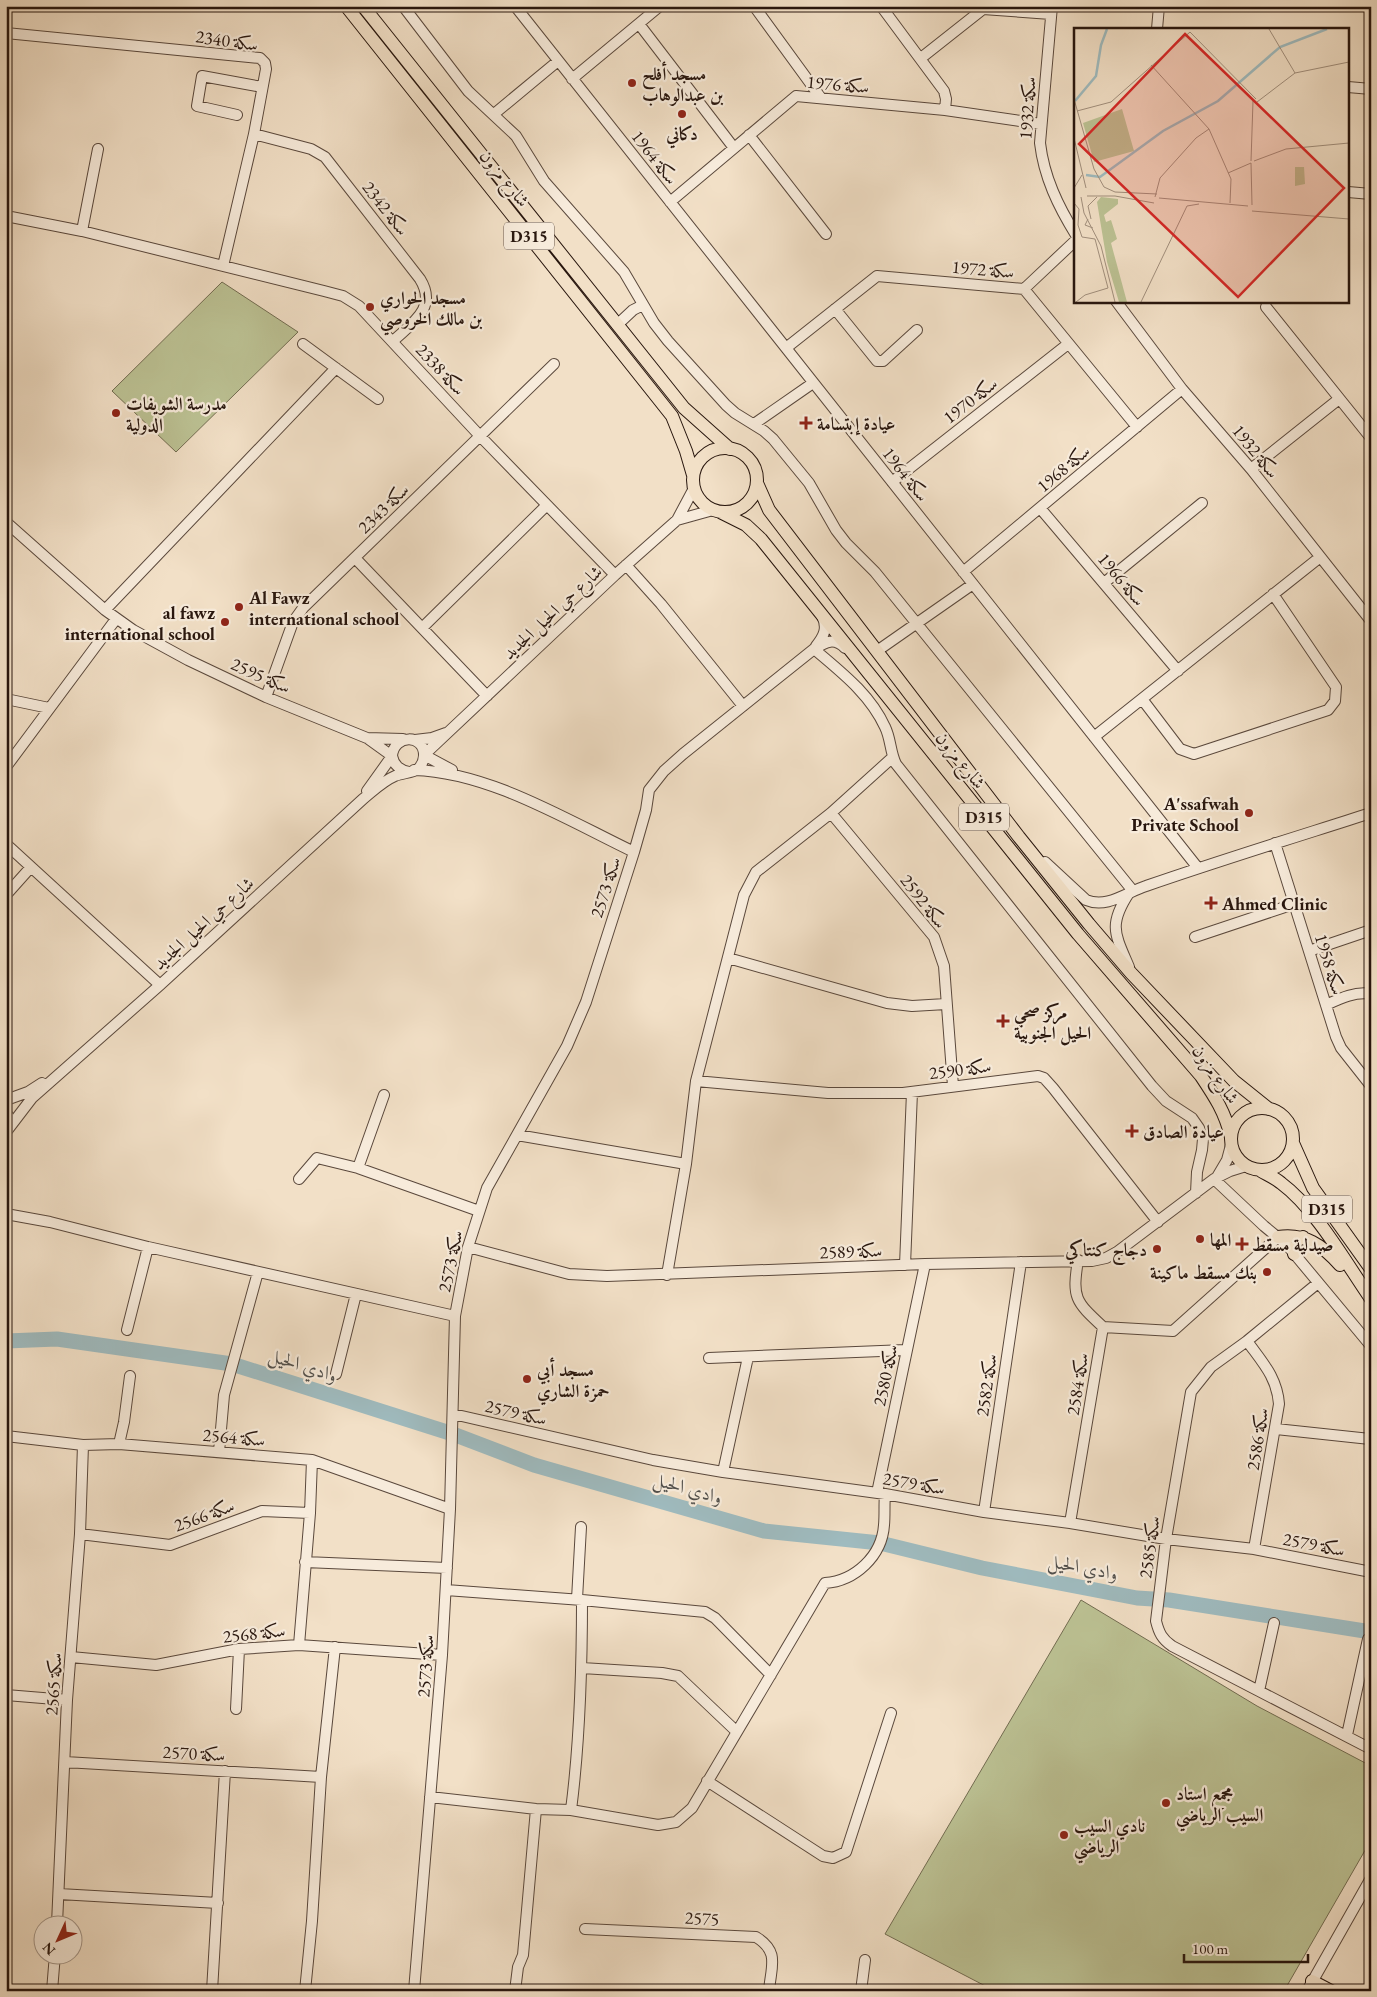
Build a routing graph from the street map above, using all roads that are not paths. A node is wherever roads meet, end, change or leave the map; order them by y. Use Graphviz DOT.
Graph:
graph roads {
  1 [pos="346,6"];
  2 [pos="363,6"];
  3 [pos="403,6"];
  4 [pos="515,6"];
  5 [pos="660,6"];
  6 [pos="754,6"];
  7 [pos="881,6"];
  8 [pos="1159,6"];
  9 [pos="1051,10"];
  10 [pos="638,24"];
  11 [pos="1157,28"];
  12 [pos="6,33"];
  13 [pos="921,58"];
  14 [pos="558,61"];
  15 [pos="572,78"];
  16 [pos="262,87"];
  17 [pos="1350,87"];
  18 [pos="1371,89"];
  19 [pos="821,98"];
  20 [pos="945,110"];
  21 [pos="237,114"];
  22 [pos="494,114"];
  23 [pos="1041,124"];
  24 [pos="254,134"];
  25 [pos="749,135"];
  26 [pos="734,148"];
  27 [pos="98,149"];
  28 [pos="1350,192"];
  29 [pos="1371,194"];
  30 [pos="670,202"];
  31 [pos="6,216"];
  32 [pos="82,231"];
  33 [pos="1074,231"];
  34 [pos="826,234"];
  35 [pos="1074,242"];
  36 [pos="223,266"];
  37 [pos="1024,289"];
  38 [pos="1117,302"];
  39 [pos="643,306"];
  40 [pos="1266,308"];
  41 [pos="835,309"];
  42 [pos="617,325"];
  43 [pos="917,330"];
  44 [pos="393,341"];
  45 [pos="303,344"];
  46 [pos="1068,344"];
  47 [pos="786,348"];
  48 [pos="554,364"];
  49 [pos="336,368"];
  50 [pos="813,383"];
  51 [pos="1182,389"];
  52 [pos="378,399"];
  53 [pos="1339,399"];
  54 [pos="754,424"];
  55 [pos="1137,427"];
  56 [pos="480,436"];
  57 [pos="1371,438"];
  58 [pos="730,449"];
  59 [pos="1251,469"];
  60 [pos="694,482"];
  61 [pos="892,482"];
  62 [pos="756,483"];
  63 [pos="1202,503"];
  64 [pos="547,505"];
  65 [pos="1040,508"];
  66 [pos="717,511"];
  67 [pos="677,520"];
  68 [pos="6,522"];
  69 [pos="355,558"];
  70 [pos="1319,558"];
  71 [pos="626,565"];
  72 [pos="964,572"];
  73 [pos="615,575"];
  74 [pos="1104,582"];
  75 [pos="973,584"];
  76 [pos="1273,594"];
  77 [pos="817,608"];
  78 [pos="105,610"];
  79 [pos="116,619"];
  80 [pos="1371,622"];
  81 [pos="916,624"];
  82 [pos="422,628"];
  83 [pos="814,649"];
  84 [pos="877,651"];
  85 [pos="860,662"];
  86 [pos="1178,670"];
  87 [pos="487,696"];
  88 [pos="266,697"];
  89 [pos="6,699"];
  90 [pos="1142,699"];
  91 [pos="742,706"];
  92 [pos="49,708"];
  93 [pos="451,730"];
  94 [pos="1094,737"];
  95 [pos="367,738"];
  96 [pos="410,740"];
  97 [pos="440,742"];
  98 [pos="380,748"];
  99 [pos="424,755"];
  100 [pos="392,756"];
  101 [pos="892,757"];
  102 [pos="441,764"];
  103 [pos="6,767"];
  104 [pos="381,771"];
  105 [pos="412,771"];
  106 [pos="462,776"];
  107 [pos="363,798"];
  108 [pos="831,813"];
  109 [pos="1371,813"];
  110 [pos="1019,837"];
  111 [pos="6,844"];
  112 [pos="1274,844"];
  113 [pos="634,852"];
  114 [pos="31,867"];
  115 [pos="1198,868"];
  116 [pos="1131,891"];
  117 [pos="6,895"];
  118 [pos="1294,904"];
  119 [pos="1371,930"];
  120 [pos="1195,937"];
  121 [pos="1309,951"];
  122 [pos="728,958"];
  123 [pos="1131,973"];
  124 [pos="160,984"];
  125 [pos="1371,994"];
  126 [pos="946,1004"];
  127 [pos="1326,1006"];
  128 [pos="64,1069"];
  129 [pos="696,1081"];
  130 [pos="953,1086"];
  131 [pos="1371,1086"];
  132 [pos="912,1092"];
  133 [pos="384,1096"];
  134 [pos="6,1100"];
  135 [pos="1269,1109"];
  136 [pos="6,1112"];
  137 [pos="6,1132"];
  138 [pos="517,1135"];
  139 [pos="1231,1141"];
  140 [pos="1293,1143"];
  141 [pos="686,1164"];
  142 [pos="1246,1166"];
  143 [pos="358,1168"];
  144 [pos="1261,1171"];
  145 [pos="300,1179"];
  146 [pos="1214,1179"];
  147 [pos="1196,1193"];
  148 [pos="479,1211"];
  149 [pos="6,1214"];
  150 [pos="1158,1222"];
  151 [pos="1278,1237"];
  152 [pos="1303,1237"];
  153 [pos="468,1246"];
  154 [pos="148,1247"];
  155 [pos="1294,1254"];
  156 [pos="1078,1260"];
  157 [pos="1021,1262"];
  158 [pos="925,1264"];
  159 [pos="905,1265"];
  160 [pos="1371,1269"];
  161 [pos="258,1272"];
  162 [pos="667,1275"];
  163 [pos="1318,1282"];
  164 [pos="356,1294"];
  165 [pos="1371,1299"];
  166 [pos="455,1316"];
  167 [pos="1102,1326"];
  168 [pos="127,1330"];
  169 [pos="1247,1341"];
  170 [pos="1371,1346"];
  171 [pos="906,1350"];
  172 [pos="748,1357"];
  173 [pos="709,1358"];
  174 [pos="336,1374"];
  175 [pos="130,1376"];
  176 [pos="453,1414"];
  177 [pos="1276,1429"];
  178 [pos="6,1436"];
  179 [pos="1370,1439"];
  180 [pos="119,1444"];
  181 [pos="84,1445"];
  182 [pos="219,1452"];
  183 [pos="312,1460"];
  184 [pos="723,1472"];
  185 [pos="881,1493"];
  186 [pos="450,1509"];
  187 [pos="984,1512"];
  188 [pos="310,1513"];
  189 [pos="1070,1523"];
  190 [pos="581,1527"];
  191 [pos="80,1534"];
  192 [pos="1166,1539"];
  193 [pos="1254,1549"];
  194 [pos="305,1562"];
  195 [pos="447,1568"];
  196 [pos="1371,1572"];
  197 [pos="446,1590"];
  198 [pos="579,1599"];
  199 [pos="1274,1623"];
  200 [pos="1368,1639"];
  201 [pos="299,1645"];
  202 [pos="335,1647"];
  203 [pos="239,1649"];
  204 [pos="442,1655"];
  205 [pos="71,1657"];
  206 [pos="582,1668"];
  207 [pos="771,1675"];
  208 [pos="1260,1691"];
  209 [pos="6,1695"];
  210 [pos="67,1700"];
  211 [pos="236,1709"];
  212 [pos="891,1713"];
  213 [pos="737,1732"];
  214 [pos="1347,1736"];
  215 [pos="1371,1749"];
  216 [pos="65,1762"];
  217 [pos="225,1771"];
  218 [pos="321,1777"];
  219 [pos="707,1781"];
  220 [pos="430,1797"];
  221 [pos="536,1808"];
  222 [pos="571,1810"];
  223 [pos="1371,1878"];
  224 [pos="59,1894"];
  225 [pos="218,1903"];
  226 [pos="58,1914"];
  227 [pos="585,1929"];
  228 [pos="864,1960"];
  229 [pos="54,1964"];
  230 [pos="1309,1986"];
  231 [pos="6,1990"];
  232 [pos="12,1991"];
  233 [pos="52,1991"];
  234 [pos="212,1991"];
  235 [pos="304,1991"];
  236 [pos="414,1991"];
  237 [pos="515,1991"];
  238 [pos="769,1991"];
  239 [pos="861,1991"];
  240 [pos="1331,1991"];
  1 -- 60 [label="main road, شارع مزون / D315"];
  2 -- 42 [label="main road, شارع مزون / D315"];
  3 -- 22 [label="street"];
  4 -- 14 [label="street, سكة 1964"];
  5 -- 10 [label="street"];
  6 -- 19 [label="street"];
  7 -- 13 [label="street"];
  8 -- 11 [label="street"];
  9 -- 13 [label="street"];
  9 -- 23 [label="street, سكة 1932"];
  10 -- 15 [label="street"];
  10 -- 26 [label="street"];
  12 -- 16 [label="street, سكة 2340"];
  13 -- 20 [label="street"];
  14 -- 15 [label="street, سكة 1964"];
  14 -- 22 [label="street"];
  15 -- 30 [label="street, سكة 1964"];
  16 -- 21 [label="street"];
  16 -- 24 [label="street, سكة 2340"];
  17 -- 18 [label="street"];
  19 -- 20 [label="street, سكة 1976"];
  19 -- 25 [label="street, سكة 1976"];
  20 -- 23 [label="street, سكة 1976"];
  22 -- 39 [label="street"];
  23 -- 33 [label="street, سكة 1932"];
  24 -- 36 [label="street, سكة 2340"];
  24 -- 44 [label="street, سكة 2342"];
  25 -- 26 [label="street, سكة 1976"];
  25 -- 34 [label="street"];
  26 -- 30 [label="street, سكة 1976"];
  27 -- 32 [label="street"];
  28 -- 29 [label="street"];
  30 -- 47 [label="street, سكة 1964"];
  31 -- 32 [label="street, سكة 2338"];
  32 -- 36 [label="street, سكة 2338"];
  35 -- 37 [label="street"];
  36 -- 44 [label="street, سكة 2338"];
  37 -- 41 [label="street, سكة 1972"];
  37 -- 46 [label="street, سكة 1972"];
  38 -- 51 [label="street, سكة 1932"];
  39 -- 42 [label="street"];
  39 -- 54 [label="street"];
  40 -- 53 [label="street"];
  41 -- 43 [label="street"];
  41 -- 47 [label="street, سكة 1972"];
  42 -- 58 [label="main road, شارع مزون / D315"];
  44 -- 56 [label="street, سكة 2338"];
  45 -- 49 [label="street"];
  46 -- 55 [label="street, سكة 1972"];
  46 -- 61 [label="street, سكة 1970"];
  47 -- 50 [label="street, سكة 1964"];
  48 -- 56 [label="street, سكة 2343"];
  49 -- 52 [label="street"];
  49 -- 78 [label="street"];
  50 -- 54 [label="street"];
  50 -- 61 [label="street, سكة 1964"];
  51 -- 55 [label="street, سكة 1968"];
  51 -- 59 [label="street, سكة 1932"];
  53 -- 57 [label="street"];
  53 -- 59 [label="street"];
  54 -- 81 [label="street"];
  55 -- 65 [label="street, سكة 1968"];
  56 -- 64 [label="street, سكة 2338"];
  56 -- 69 [label="street, سكة 2343"];
  58 -- 60 [label="main road"];
  58 -- 62 [label="main road, D315"];
  59 -- 70 [label="street, سكة 1932"];
  60 -- 66 [label="main road, D315"];
  60 -- 67 [label="street, شارع حي الحيل الجديد"];
  61 -- 72 [label="street, سكة 1964"];
  62 -- 66 [label="main road"];
  62 -- 84 [label="main road, شارع مزون / D315"];
  63 -- 74 [label="street"];
  64 -- 73 [label="street, سكة 2338"];
  64 -- 82 [label="street"];
  65 -- 72 [label="street, سكة 1968"];
  65 -- 74 [label="street, سكة 1966"];
  66 -- 67 [label="street, شارع حي الحيل الجديد"];
  66 -- 77 [label="main road, شارع مزون / D315"];
  67 -- 71 [label="street, شارع حي الحيل الجديد"];
  68 -- 78 [label="street, سكة 2595"];
  69 -- 82 [label="street"];
  69 -- 88 [label="street, سكة 2343"];
  70 -- 76 [label="street"];
  70 -- 80 [label="street, سكة 1932"];
  71 -- 73 [label="street, شارع حي الحيل الجديد"];
  71 -- 91 [label="street"];
  72 -- 75 [label="street, سكة 1964"];
  73 -- 87 [label="street, شارع حي الحيل الجديد"];
  74 -- 86 [label="street, سكة 1966"];
  75 -- 81 [label="street"];
  75 -- 94 [label="street, سكة 1964"];
  76 -- 86 [label="street"];
  76 -- 90 [label="street"];
  77 -- 83 [label="street"];
  77 -- 85 [label="main road, شارع مزون / D315"];
  78 -- 79 [label="street, سكة 2595"];
  79 -- 88 [label="street, سكة 2595"];
  79 -- 92 [label="street"];
  81 -- 84 [label="street"];
  81 -- 116 [label="street"];
  82 -- 87 [label="street"];
  83 -- 85 [label="street"];
  83 -- 91 [label="street, سكة 2573"];
  83 -- 101 [label="street"];
  84 -- 110 [label="main road, شارع مزون / D315"];
  85 -- 139 [label="main road, شارع مزون / D315"];
  86 -- 90 [label="street"];
  87 -- 93 [label="street, شارع حي الحيل الجديد"];
  88 -- 95 [label="street, سكة 2595"];
  89 -- 92 [label="street"];
  90 -- 94 [label="street"];
  91 -- 113 [label="street, سكة 2573"];
  92 -- 103 [label="street"];
  93 -- 96 [label="street, شارع حي الحيل الجديد"];
  93 -- 97 [label="street, شارع حي الحيل الجديد"];
  94 -- 115 [label="street, سكة 1964"];
  95 -- 96 [label="street, سكة 2595"];
  95 -- 98 [label="street, سكة 2595"];
  96 -- 99 [label="street"];
  96 -- 100 [label="street"];
  97 -- 99 [label="street, شارع حي الحيل الجديد"];
  97 -- 102 [label="street"];
  98 -- 100 [label="street, سكة 2595"];
  98 -- 104 [label="street"];
  99 -- 102 [label="street"];
  99 -- 105 [label="street"];
  100 -- 104 [label="street, شارع حي الحيل الجديد"];
  100 -- 105 [label="street"];
  101 -- 108 [label="street"];
  101 -- 147 [label="street"];
  102 -- 106 [label="street"];
  104 -- 107 [label="street, شارع حي الحيل الجديد"];
  105 -- 106 [label="street"];
  105 -- 107 [label="street, شارع حي الحيل الجديد"];
  106 -- 113 [label="street"];
  107 -- 124 [label="street, شارع حي الحيل الجديد"];
  108 -- 122 [label="street"];
  108 -- 126 [label="street, سكة 2592"];
  109 -- 112 [label="street"];
  110 -- 116 [label="street"];
  110 -- 123 [label="main road, شارع مزون / D315"];
  111 -- 114 [label="street"];
  112 -- 115 [label="street"];
  112 -- 118 [label="street, سكة 1958"];
  113 -- 138 [label="street, سكة 2573"];
  114 -- 117 [label="street"];
  114 -- 124 [label="street"];
  115 -- 116 [label="street"];
  116 -- 123 [label="street"];
  118 -- 120 [label="street"];
  118 -- 121 [label="street, سكة 1958"];
  119 -- 121 [label="street"];
  121 -- 127 [label="street, سكة 1958"];
  122 -- 126 [label="street"];
  122 -- 129 [label="street"];
  123 -- 135 [label="main road, شارع مزون / D315"];
  124 -- 128 [label="street, شارع حي الحيل الجديد"];
  125 -- 127 [label="street"];
  126 -- 130 [label="street, سكة 2592"];
  127 -- 131 [label="street, سكة 1958"];
  128 -- 134 [label="street"];
  128 -- 137 [label="street"];
  129 -- 132 [label="street, سكة 2590"];
  129 -- 141 [label="street"];
  130 -- 132 [label="street, سكة 2590"];
  130 -- 150 [label="street, سكة 2590"];
  132 -- 159 [label="street"];
  133 -- 143 [label="street"];
  135 -- 139 [label="main road"];
  135 -- 140 [label="main road, D315"];
  136 -- 137 [label="street"];
  138 -- 141 [label="street"];
  138 -- 148 [label="street, سكة 2573"];
  139 -- 142 [label="main road, D315"];
  139 -- 146 [label="street, سكة 2589"];
  140 -- 144 [label="main road"];
  140 -- 160 [label="main road, D315"];
  141 -- 162 [label="street"];
  142 -- 144 [label="main road, D315"];
  142 -- 146 [label="street, سكة 2589"];
  143 -- 145 [label="street"];
  143 -- 148 [label="street"];
  144 -- 165 [label="main road, D315"];
  146 -- 147 [label="street, سكة 2589"];
  146 -- 151 [label="street"];
  147 -- 150 [label="street, سكة 2589"];
  148 -- 153 [label="street, سكة 2573"];
  149 -- 154 [label="street"];
  150 -- 156 [label="street, سكة 2589"];
  151 -- 152 [label="main road"];
  151 -- 155 [label="street"];
  151 -- 167 [label="street"];
  152 -- 155 [label="main road"];
  152 -- 165 [label="main road"];
  153 -- 162 [label="street, سكة 2589"];
  153 -- 166 [label="street, سكة 2573"];
  154 -- 161 [label="street"];
  154 -- 168 [label="street"];
  155 -- 163 [label="street"];
  156 -- 157 [label="street, سكة 2589"];
  156 -- 167 [label="street"];
  157 -- 158 [label="street, سكة 2589"];
  157 -- 187 [label="street, سكة 2582"];
  158 -- 159 [label="street, سكة 2589"];
  158 -- 171 [label="street, سكة 2580"];
  159 -- 162 [label="street, سكة 2589"];
  161 -- 164 [label="street"];
  161 -- 182 [label="street"];
  163 -- 169 [label="street, سكة 2585"];
  163 -- 170 [label="street"];
  164 -- 166 [label="street"];
  164 -- 174 [label="street"];
  166 -- 176 [label="street, سكة 2573"];
  167 -- 189 [label="street, سكة 2584"];
  169 -- 177 [label="street, سكة 2586"];
  169 -- 192 [label="street, سكة 2585"];
  171 -- 172 [label="street"];
  171 -- 185 [label="street, سكة 2580"];
  172 -- 173 [label="street"];
  172 -- 184 [label="street"];
  175 -- 180 [label="street"];
  176 -- 184 [label="street, سكة 2579"];
  176 -- 186 [label="street, سكة 2573"];
  177 -- 179 [label="street"];
  177 -- 193 [label="street, سكة 2586"];
  178 -- 181 [label="street, سكة 2564"];
  180 -- 181 [label="street, سكة 2564"];
  180 -- 182 [label="street, سكة 2564"];
  181 -- 191 [label="street, سكة 2565"];
  182 -- 183 [label="street, سكة 2564"];
  183 -- 186 [label="street, سكة 2564"];
  183 -- 188 [label="street"];
  184 -- 185 [label="street, سكة 2579"];
  185 -- 187 [label="street, سكة 2579"];
  185 -- 207 [label="street, سكة 2580"];
  186 -- 195 [label="street, سكة 2573"];
  187 -- 189 [label="street, سكة 2579"];
  188 -- 191 [label="street, سكة 2566"];
  188 -- 194 [label="street"];
  189 -- 192 [label="street, سكة 2579"];
  190 -- 198 [label="street"];
  191 -- 205 [label="street, سكة 2565"];
  192 -- 193 [label="street, سكة 2579"];
  192 -- 208 [label="street, سكة 2585"];
  193 -- 196 [label="street, سكة 2579"];
  194 -- 195 [label="street"];
  194 -- 201 [label="street"];
  195 -- 197 [label="street, سكة 2573"];
  197 -- 198 [label="street"];
  197 -- 204 [label="street, سكة 2573"];
  198 -- 206 [label="street"];
  198 -- 207 [label="street"];
  199 -- 208 [label="street"];
  200 -- 214 [label="street"];
  201 -- 202 [label="street, سكة 2568"];
  201 -- 203 [label="street, سكة 2568"];
  202 -- 204 [label="street, سكة 2568"];
  202 -- 218 [label="street"];
  203 -- 205 [label="street, سكة 2568"];
  203 -- 211 [label="street"];
  204 -- 220 [label="street, سكة 2573"];
  205 -- 210 [label="street, سكة 2565"];
  206 -- 213 [label="street"];
  206 -- 222 [label="street"];
  207 -- 213 [label="street, سكة 2580"];
  208 -- 214 [label="street, سكة 2585"];
  209 -- 210 [label="street"];
  210 -- 216 [label="street, سكة 2565"];
  212 -- 219 [label="street"];
  213 -- 219 [label="street, سكة 2580"];
  214 -- 215 [label="street, سكة 2585"];
  216 -- 217 [label="street, سكة 2570"];
  216 -- 224 [label="street, سكة 2565"];
  217 -- 218 [label="street, سكة 2570"];
  217 -- 225 [label="street"];
  218 -- 235 [label="street"];
  219 -- 222 [label="street, سكة 2580"];
  220 -- 221 [label="street, سكة 2580"];
  220 -- 236 [label="street, سكة 2573"];
  221 -- 222 [label="street, سكة 2580"];
  221 -- 237 [label="street"];
  223 -- 230 [label="street"];
  224 -- 225 [label="street"];
  224 -- 226 [label="street, سكة 2565"];
  225 -- 234 [label="street"];
  227 -- 238 [label="street, 2575"];
  228 -- 239 [label="street"];
  229 -- 233 [label="street"];
  230 -- 240 [label="main road"];
  231 -- 232 [label="street"];
}
